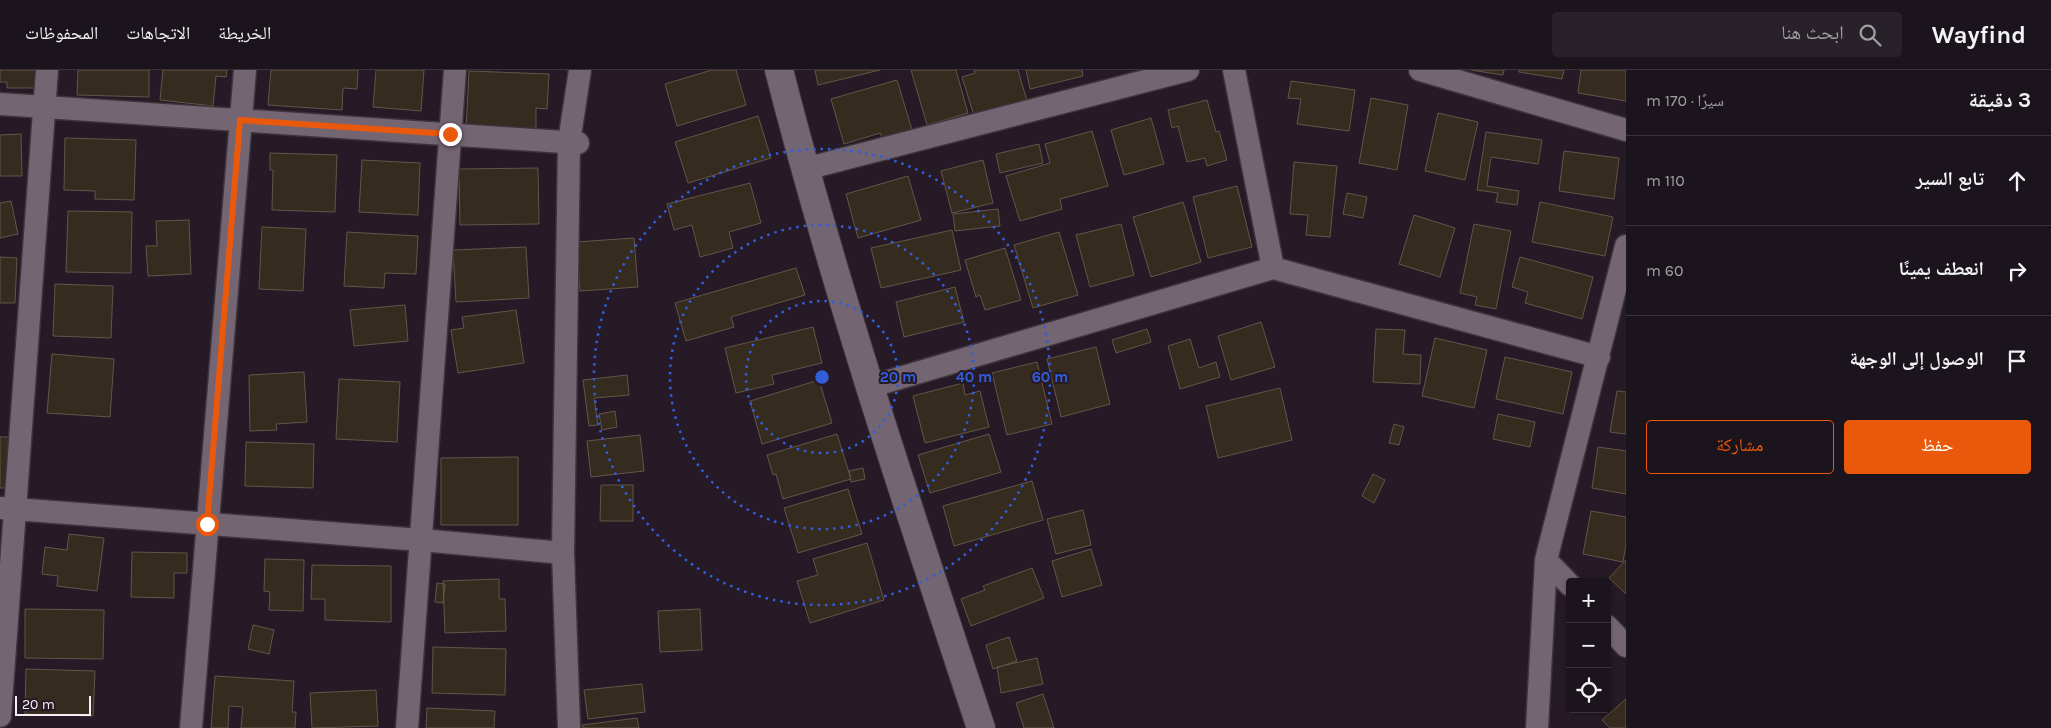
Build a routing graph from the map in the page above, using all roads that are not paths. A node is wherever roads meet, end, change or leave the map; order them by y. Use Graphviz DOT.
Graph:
graph roads {
  1 [pos="47,70"];
  2 [pos="245,70"];
  3 [pos="455,70"];
  4 [pos="580,70"];
  5 [pos="779,70"];
  6 [pos="1188,70"];
  7 [pos="1234,70"];
  8 [pos="1420,70"];
  9 [pos="0,104"];
  10 [pos="44,107"];
  11 [pos="240,120"];
  12 [pos="1626,130"];
  13 [pos="450,134"];
  14 [pos="573,142"];
  15 [pos="804,169"];
  16 [pos="1626,246"];
  17 [pos="1273,268"];
  18 [pos="1599,357"];
  19 [pos="869,387"];
  20 [pos="8,509"];
  21 [pos="207,524"];
  22 [pos="421,540"];
  23 [pos="563,553"];
  24 [pos="1546,560"];
  25 [pos="1566,581"];
  26 [pos="1611,630"];
  27 [pos="1626,646"];
  28 [pos="0,716"];
  29 [pos="191,728"];
  30 [pos="407,728"];
  31 [pos="569,728"];
  32 [pos="981,728"];
  33 [pos="1537,728"];
  1 -- 10 [label="street"];
  2 -- 11 [label="street"];
  3 -- 13 [label="street"];
  4 -- 14 [label="street"];
  5 -- 15 [label="street"];
  6 -- 15 [label="street"];
  7 -- 17 [label="street"];
  8 -- 12 [label="street"];
  9 -- 10 [label="street"];
  10 -- 11 [label="street"];
  10 -- 20 [label="street"];
  11 -- 13 [label="street"];
  11 -- 21 [label="street"];
  13 -- 14 [label="street"];
  13 -- 22 [label="street"];
  14 -- 23 [label="street"];
  15 -- 19 [label="street"];
  16 -- 18 [label="street"];
  17 -- 18 [label="street"];
  17 -- 19 [label="street"];
  18 -- 24 [label="street"];
  19 -- 32 [label="street"];
  20 -- 21 [label="street"];
  20 -- 28 [label="street"];
  21 -- 22 [label="street"];
  21 -- 29 [label="street"];
  22 -- 23 [label="street"];
  22 -- 30 [label="street"];
  23 -- 31 [label="street"];
  24 -- 25 [label="street"];
  24 -- 33 [label="street"];
  26 -- 27 [label="street"];
}
